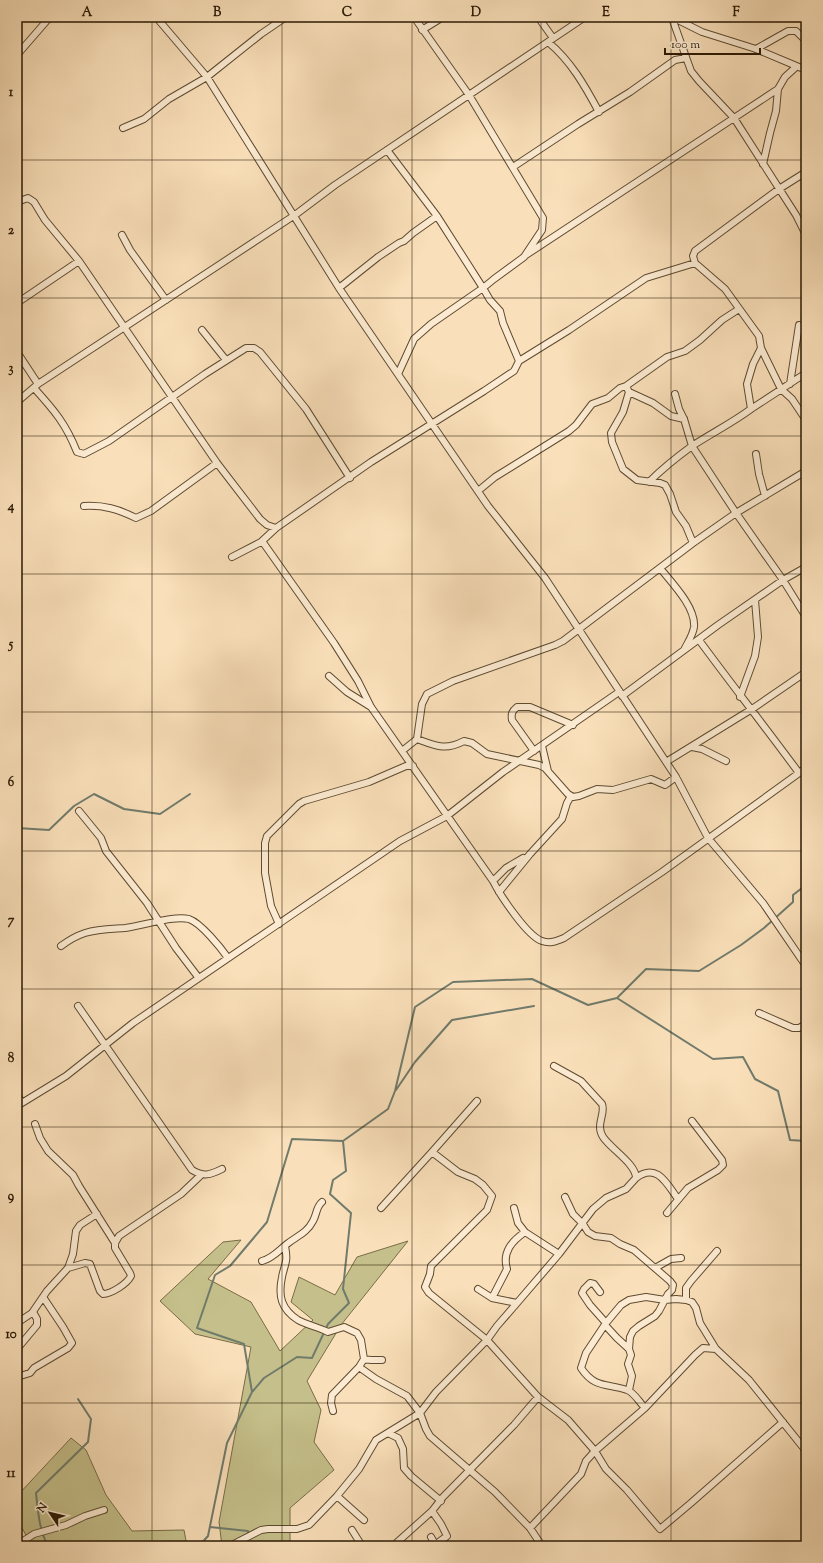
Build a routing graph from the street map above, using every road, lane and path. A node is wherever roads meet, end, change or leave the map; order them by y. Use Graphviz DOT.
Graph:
graph roads {
  1 [pos="50,17"];
  2 [pos="156,17"];
  3 [pos="286,17"];
  4 [pos="414,17"];
  5 [pos="443,17"];
  6 [pos="538,17"];
  7 [pos="585,17"];
  8 [pos="672,17"];
  9 [pos="422,30"];
  10 [pos="551,40"];
  11 [pos="806,41"];
  12 [pos="756,49"];
  13 [pos="17,55"];
  14 [pos="686,58"];
  15 [pos="796,67"];
  16 [pos="806,70"];
  17 [pos="207,77"];
  18 [pos="778,90"];
  19 [pos="469,95"];
  20 [pos="599,112"];
  21 [pos="734,118"];
  22 [pos="123,128"];
  23 [pos="387,150"];
  24 [pos="763,164"];
  25 [pos="513,167"];
  26 [pos="806,172"];
  27 [pos="779,189"];
  28 [pos="17,202"];
  29 [pos="295,215"];
  30 [pos="437,216"];
  31 [pos="122,235"];
  32 [pos="806,235"];
  33 [pos="524,257"];
  34 [pos="79,260"];
  35 [pos="695,263"];
  36 [pos="339,288"];
  37 [pos="483,288"];
  38 [pos="166,300"];
  39 [pos="17,303"];
  40 [pos="740,309"];
  41 [pos="799,325"];
  42 [pos="125,327"];
  43 [pos="202,330"];
  44 [pos="761,348"];
  45 [pos="17,352"];
  46 [pos="226,360"];
  47 [pos="519,361"];
  48 [pos="398,374"];
  49 [pos="806,374"];
  50 [pos="790,384"];
  51 [pos="36,386"];
  52 [pos="626,386"];
  53 [pos="781,389"];
  54 [pos="629,392"];
  55 [pos="675,394"];
  56 [pos="171,397"];
  57 [pos="17,402"];
  58 [pos="751,409"];
  59 [pos="684,419"];
  60 [pos="806,420"];
  61 [pos="431,423"];
  62 [pos="692,446"];
  63 [pos="756,454"];
  64 [pos="217,463"];
  65 [pos="806,471"];
  66 [pos="350,478"];
  67 [pos="649,482"];
  68 [pos="478,490"];
  69 [pos="765,496"];
  70 [pos="84,506"];
  71 [pos="736,513"];
  72 [pos="276,528"];
  73 [pos="262,541"];
  74 [pos="693,543"];
  75 [pos="232,557"];
  76 [pos="806,567"];
  77 [pos="660,568"];
  78 [pos="783,580"];
  79 [pos="755,600"];
  80 [pos="806,617"];
  81 [pos="578,630"];
  82 [pos="699,640"];
  83 [pos="683,651"];
  84 [pos="806,672"];
  85 [pos="329,676"];
  86 [pos="621,694"];
  87 [pos="740,697"];
  88 [pos="371,707"];
  89 [pos="752,709"];
  90 [pos="572,725"];
  91 [pos="417,739"];
  92 [pos="542,746"];
  93 [pos="692,747"];
  94 [pos="402,751"];
  95 [pos="534,751"];
  96 [pos="726,761"];
  97 [pos="519,762"];
  98 [pos="666,762"];
  99 [pos="413,766"];
  100 [pos="806,768"];
  101 [pos="799,773"];
  102 [pos="549,774"];
  103 [pos="676,777"];
  104 [pos="571,796"];
  105 [pos="79,811"];
  106 [pos="446,816"];
  107 [pos="708,838"];
  108 [pos="530,854"];
  109 [pos="493,881"];
  110 [pos="499,892"];
  111 [pos="159,921"];
  112 [pos="278,924"];
  113 [pos="61,946"];
  114 [pos="228,958"];
  115 [pos="806,966"];
  116 [pos="198,977"];
  117 [pos="78,1006"];
  118 [pos="760,1013"];
  119 [pos="806,1024"];
  120 [pos="105,1046"];
  121 [pos="554,1066"];
  122 [pos="17,1094"];
  123 [pos="477,1101"];
  124 [pos="20,1104"];
  125 [pos="692,1121"];
  126 [pos="35,1124"];
  127 [pos="432,1152"];
  128 [pos="222,1169"];
  129 [pos="201,1175"];
  130 [pos="636,1178"];
  131 [pos="565,1197"];
  132 [pos="678,1199"];
  133 [pos="322,1202"];
  134 [pos="381,1208"];
  135 [pos="514,1208"];
  136 [pos="667,1213"];
  137 [pos="97,1214"];
  138 [pos="583,1224"];
  139 [pos="525,1232"];
  140 [pos="115,1243"];
  141 [pos="285,1246"];
  142 [pos="718,1251"];
  143 [pos="559,1254"];
  144 [pos="681,1258"];
  145 [pos="262,1261"];
  146 [pos="68,1268"];
  147 [pos="655,1268"];
  148 [pos="478,1289"];
  149 [pos="600,1292"];
  150 [pos="43,1297"];
  151 [pos="492,1298"];
  152 [pos="665,1300"];
  153 [pos="686,1300"];
  154 [pos="517,1303"];
  155 [pos="33,1312"];
  156 [pos="17,1323"];
  157 [pos="605,1324"];
  158 [pos="487,1340"];
  159 [pos="17,1349"];
  160 [pos="629,1349"];
  161 [pos="716,1349"];
  162 [pos="364,1359"];
  163 [pos="382,1360"];
  164 [pos="359,1367"];
  165 [pos="17,1377"];
  166 [pos="629,1390"];
  167 [pos="538,1397"];
  168 [pos="645,1408"];
  169 [pos="333,1411"];
  170 [pos="420,1413"];
  171 [pos="783,1422"];
  172 [pos="388,1433"];
  173 [pos="595,1451"];
  174 [pos="806,1451"];
  175 [pos="470,1470"];
  176 [pos="337,1496"];
  177 [pos="441,1500"];
  178 [pos="104,1510"];
  179 [pos="432,1511"];
  180 [pos="364,1520"];
  181 [pos="530,1528"];
  182 [pos="352,1530"];
  183 [pos="431,1537"];
  184 [pos="17,1545"];
  185 [pos="232,1545"];
  186 [pos="362,1546"];
  187 [pos="393,1546"];
  188 [pos="435,1546"];
  189 [pos="542,1546"];
  1 -- 13 [label="street"];
  2 -- 17 [label="street"];
  3 -- 17 [label="street"];
  4 -- 9 [label="street"];
  5 -- 9 [label="street"];
  6 -- 10 [label="street"];
  7 -- 10 [label="street"];
  8 -- 12 [label="street"];
  8 -- 14 [label="street"];
  9 -- 19 [label="street"];
  10 -- 19 [label="street"];
  10 -- 20 [label="street"];
  11 -- 12 [label="street"];
  12 -- 15 [label="street"];
  14 -- 20 [label="street"];
  14 -- 21 [label="street"];
  15 -- 16 [label="street"];
  15 -- 18 [label="street"];
  17 -- 22 [label="street"];
  17 -- 29 [label="street"];
  18 -- 21 [label="street"];
  18 -- 24 [label="street"];
  19 -- 23 [label="street"];
  19 -- 25 [label="street"];
  20 -- 25 [label="street"];
  21 -- 24 [label="street"];
  21 -- 33 [label="street"];
  23 -- 29 [label="street"];
  23 -- 30 [label="street"];
  24 -- 27 [label="street"];
  25 -- 33 [label="street"];
  26 -- 27 [label="street"];
  27 -- 32 [label="street"];
  27 -- 35 [label="street"];
  28 -- 34 [label="street"];
  29 -- 36 [label="street"];
  29 -- 38 [label="street"];
  30 -- 36 [label="street"];
  30 -- 37 [label="street"];
  31 -- 38 [label="street"];
  33 -- 37 [label="street"];
  34 -- 39 [label="street"];
  34 -- 42 [label="street"];
  35 -- 40 [label="street"];
  35 -- 47 [label="street"];
  36 -- 48 [label="street"];
  37 -- 47 [label="street"];
  37 -- 48 [label="street"];
  38 -- 42 [label="street"];
  40 -- 44 [label="street"];
  40 -- 52 [label="street"];
  41 -- 50 [label="street"];
  42 -- 51 [label="street"];
  42 -- 56 [label="street"];
  43 -- 46 [label="street"];
  44 -- 53 [label="street"];
  44 -- 58 [label="street"];
  45 -- 51 [label="street"];
  46 -- 56 [label="street"];
  46 -- 66 [label="street"];
  47 -- 61 [label="street"];
  48 -- 61 [label="street"];
  49 -- 50 [label="street"];
  50 -- 53 [label="street"];
  51 -- 56 [label="street"];
  51 -- 57 [label="street"];
  52 -- 54 [label="street"];
  52 -- 68 [label="street"];
  53 -- 58 [label="street"];
  53 -- 60 [label="street"];
  54 -- 59 [label="street"];
  54 -- 67 [label="street"];
  55 -- 59 [label="street"];
  56 -- 64 [label="street"];
  58 -- 62 [label="street"];
  59 -- 62 [label="street"];
  61 -- 66 [label="street"];
  61 -- 68 [label="street"];
  62 -- 67 [label="street"];
  62 -- 71 [label="street"];
  63 -- 69 [label="street"];
  64 -- 70 [label="street"];
  64 -- 72 [label="street"];
  65 -- 69 [label="street"];
  66 -- 72 [label="street"];
  67 -- 74 [label="street"];
  68 -- 81 [label="street"];
  69 -- 71 [label="street"];
  71 -- 74 [label="street"];
  71 -- 78 [label="street"];
  72 -- 73 [label="street"];
  73 -- 75 [label="street"];
  73 -- 88 [label="street"];
  74 -- 77 [label="street"];
  76 -- 78 [label="street"];
  77 -- 81 [label="street"];
  77 -- 83 [label="street"];
  78 -- 79 [label="street"];
  78 -- 80 [label="street"];
  79 -- 82 [label="street"];
  79 -- 87 [label="street"];
  81 -- 86 [label="street"];
  81 -- 91 [label="street"];
  82 -- 83 [label="street"];
  82 -- 87 [label="street"];
  83 -- 86 [label="street"];
  84 -- 89 [label="street"];
  85 -- 88 [label="street"];
  86 -- 90 [label="street"];
  86 -- 98 [label="street"];
  87 -- 89 [label="street"];
  88 -- 94 [label="street"];
  89 -- 93 [label="street"];
  89 -- 101 [label="street"];
  90 -- 92 [label="street"];
  90 -- 95 [label="street"];
  91 -- 94 [label="street"];
  91 -- 97 [label="street"];
  92 -- 95 [label="street"];
  92 -- 102 [label="street"];
  93 -- 96 [label="street"];
  93 -- 98 [label="street"];
  94 -- 99 [label="street"];
  95 -- 97 [label="street"];
  97 -- 102 [label="street"];
  97 -- 106 [label="street"];
  98 -- 103 [label="street"];
  99 -- 106 [label="street"];
  99 -- 112 [label="street"];
  100 -- 101 [label="street"];
  101 -- 107 [label="street"];
  102 -- 104 [label="street"];
  103 -- 104 [label="street"];
  103 -- 107 [label="street"];
  104 -- 108 [label="street"];
  105 -- 111 [label="street"];
  106 -- 109 [label="street"];
  106 -- 112 [label="street"];
  107 -- 110 [label="street"];
  107 -- 115 [label="street"];
  108 -- 109 [label="street"];
  108 -- 110 [label="street"];
  109 -- 110 [label="street"];
  111 -- 113 [label="street"];
  111 -- 114 [label="street"];
  111 -- 116 [label="street"];
  112 -- 114 [label="street"];
  114 -- 116 [label="street"];
  116 -- 120 [label="street"];
  117 -- 120 [label="street"];
  118 -- 119 [label="street"];
  120 -- 124 [label="street"];
  120 -- 129 [label="street"];
  121 -- 130 [label="street"];
  122 -- 124 [label="street"];
  123 -- 127 [label="street"];
  125 -- 132 [label="street"];
  126 -- 137 [label="street"];
  127 -- 134 [label="street"];
  127 -- 158 [label="street"];
  128 -- 129 [label="street"];
  129 -- 140 [label="street"];
  130 -- 132 [label="street"];
  130 -- 138 [label="street"];
  131 -- 138 [label="street"];
  132 -- 136 [label="street"];
  133 -- 141 [label="street"];
  135 -- 139 [label="street"];
  137 -- 140 [label="street"];
  137 -- 146 [label="street"];
  138 -- 143 [label="street"];
  138 -- 147 [label="street"];
  139 -- 143 [label="street"];
  139 -- 151 [label="street"];
  140 -- 146 [label="street"];
  141 -- 145 [label="street"];
  141 -- 162 [label="street"];
  142 -- 153 [label="street"];
  143 -- 154 [label="street"];
  144 -- 147 [label="street"];
  146 -- 150 [label="street"];
  147 -- 152 [label="street"];
  148 -- 151 [label="street"];
  149 -- 157 [label="street"];
  150 -- 155 [label="street"];
  150 -- 165 [label="street"];
  151 -- 154 [label="street"];
  152 -- 153 [label="street"];
  152 -- 157 [label="street"];
  152 -- 160 [label="street"];
  153 -- 161 [label="street"];
  154 -- 158 [label="street"];
  155 -- 156 [label="street"];
  155 -- 159 [label="street"];
  157 -- 160 [label="street"];
  157 -- 166 [label="street"];
  158 -- 167 [label="street"];
  158 -- 170 [label="street"];
  160 -- 166 [label="street"];
  161 -- 168 [label="street"];
  161 -- 171 [label="street"];
  162 -- 163 [label="street"];
  162 -- 164 [label="street"];
  164 -- 169 [label="street"];
  164 -- 170 [label="street"];
  166 -- 168 [label="street"];
  167 -- 173 [label="street"];
  167 -- 175 [label="street"];
  168 -- 173 [label="street"];
  170 -- 172 [label="street"];
  170 -- 175 [label="street"];
  171 -- 173 [label="street"];
  171 -- 174 [label="street"];
  172 -- 176 [label="street"];
  172 -- 177 [label="street"];
  173 -- 181 [label="street"];
  175 -- 177 [label="street"];
  175 -- 181 [label="street"];
  176 -- 180 [label="street"];
  176 -- 185 [label="street"];
  177 -- 179 [label="street"];
  178 -- 184 [label="street"];
  179 -- 187 [label="street"];
  179 -- 188 [label="street"];
  181 -- 189 [label="street"];
  182 -- 186 [label="street"];
  183 -- 188 [label="street"];
}
